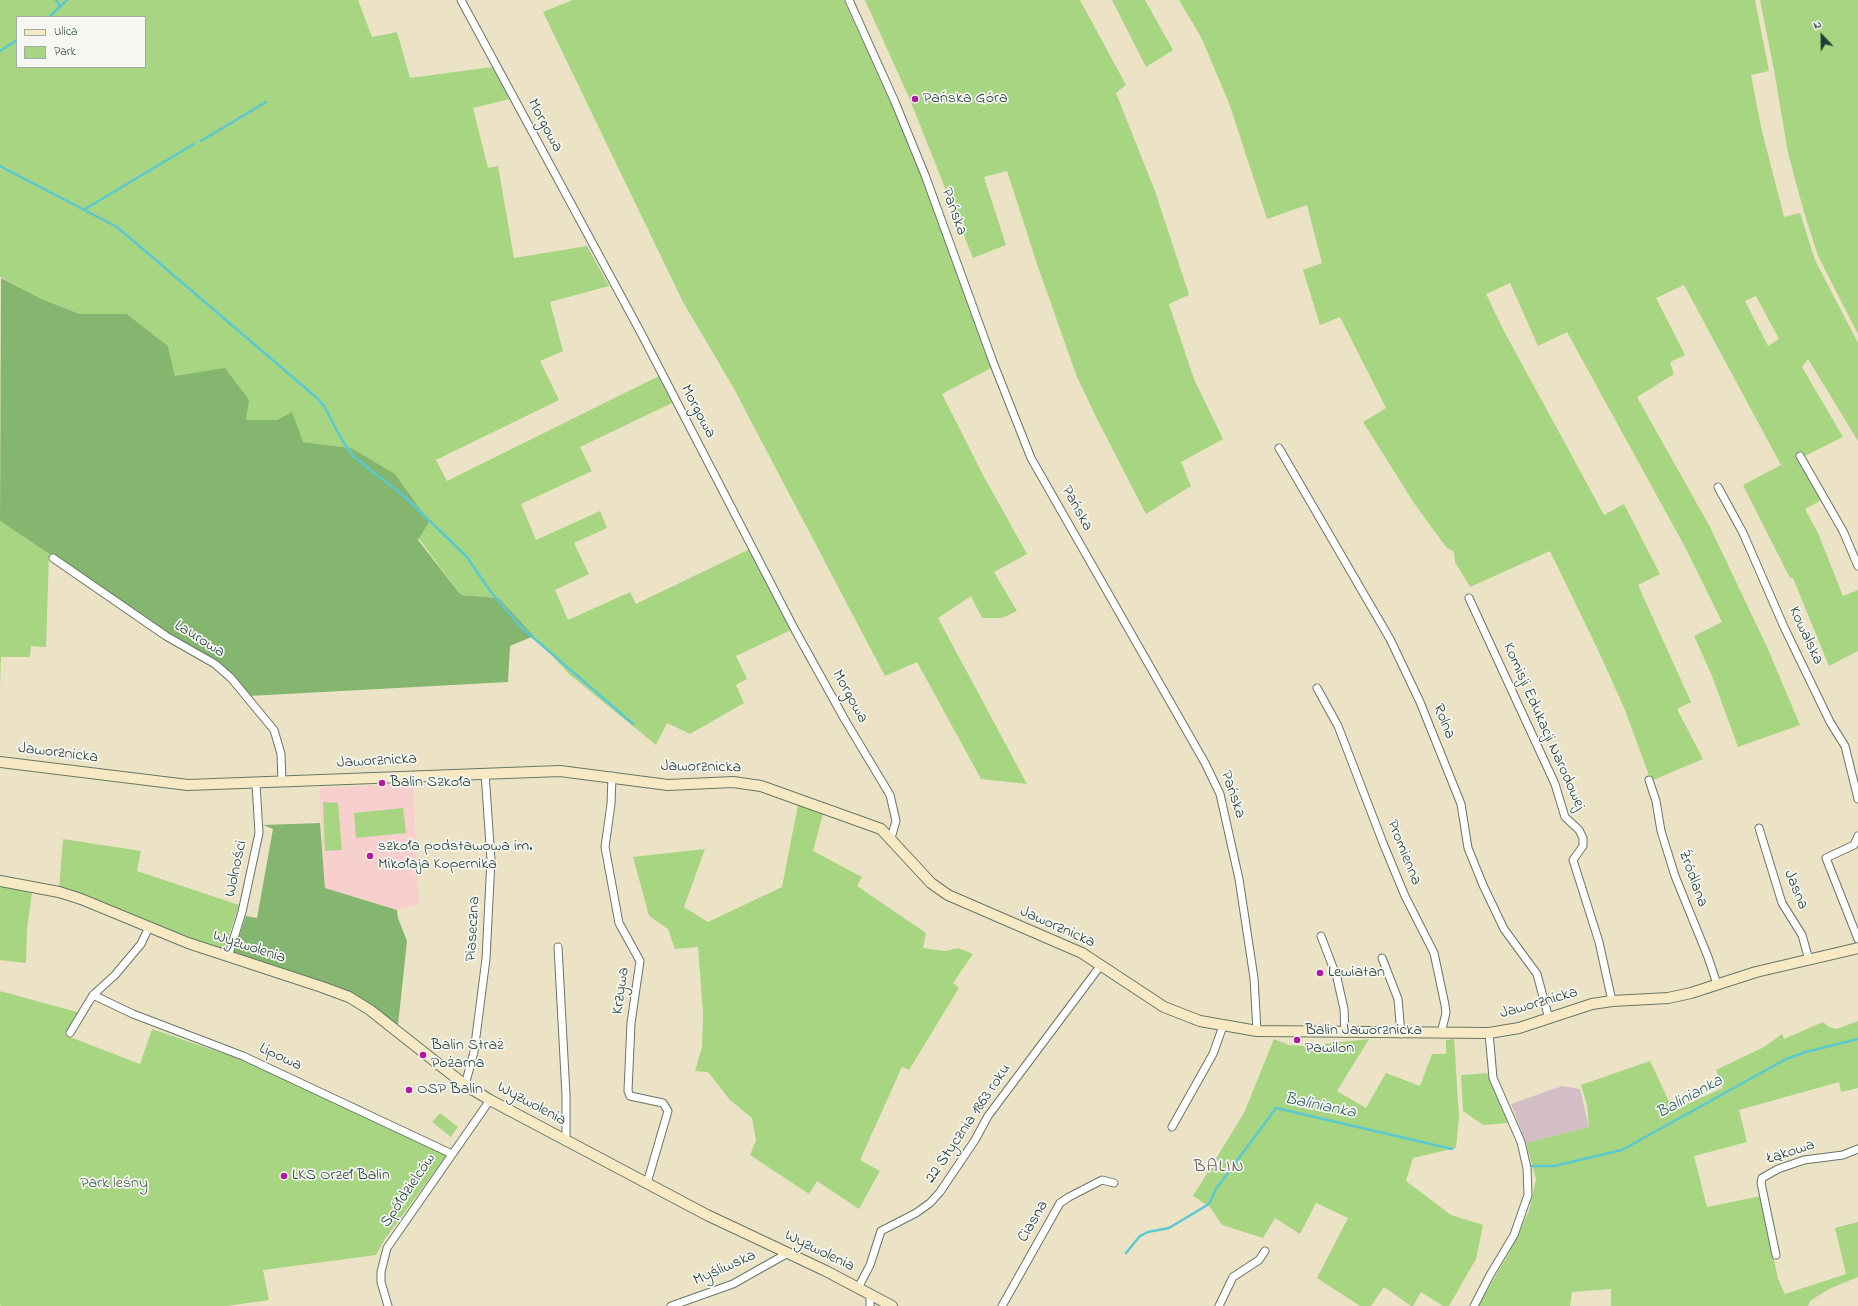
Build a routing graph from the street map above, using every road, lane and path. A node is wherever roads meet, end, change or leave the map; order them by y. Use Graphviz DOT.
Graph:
graph roads {
  1 [pos="461,0"];
  2 [pos="848,0"];
  3 [pos="1279,448"];
  4 [pos="1800,456"];
  5 [pos="1718,487"];
  6 [pos="53,558"];
  7 [pos="1858,566"];
  8 [pos="1469,598"];
  9 [pos="1316,688"];
  10 [pos="0,762"];
  11 [pos="485,774"];
  12 [pos="612,776"];
  13 [pos="1649,780"];
  14 [pos="282,782"];
  15 [pos="256,784"];
  16 [pos="1858,799"];
  17 [pos="1760,828"];
  18 [pos="1858,836"];
  19 [pos="891,838"];
  20 [pos="0,881"];
  21 [pos="149,927"];
  22 [pos="1321,936"];
  23 [pos="1858,939"];
  24 [pos="558,947"];
  25 [pos="1858,948"];
  26 [pos="228,957"];
  27 [pos="1382,958"];
  28 [pos="1809,960"];
  29 [pos="1101,965"];
  30 [pos="1717,984"];
  31 [pos="93,995"];
  32 [pos="1612,1001"];
  33 [pos="1549,1019"];
  34 [pos="1222,1026"];
  35 [pos="1257,1031"];
  36 [pos="70,1033"];
  37 [pos="1345,1033"];
  38 [pos="1441,1033"];
  39 [pos="1489,1033"];
  40 [pos="1401,1034"];
  41 [pos="465,1085"];
  42 [pos="490,1100"];
  43 [pos="1172,1127"];
  44 [pos="566,1140"];
  45 [pos="1858,1149"];
  46 [pos="452,1154"];
  47 [pos="647,1183"];
  48 [pos="1114,1183"];
  49 [pos="1265,1251"];
  50 [pos="788,1253"];
  51 [pos="1776,1255"];
  52 [pos="858,1288"];
  53 [pos="870,1295"];
  54 [pos="388,1306"];
  55 [pos="671,1306"];
  56 [pos="870,1306"];
  57 [pos="892,1306"];
  58 [pos="1002,1306"];
  59 [pos="1219,1306"];
  60 [pos="1474,1306"];
  1 -- 19 [label="street, Morgowa"];
  2 -- 35 [label="street, Pańska"];
  3 -- 33 [label="street, Rolna"];
  4 -- 7 [label="street"];
  5 -- 16 [label="street, Kowalska"];
  6 -- 14 [label="street, Laurowa"];
  8 -- 32 [label="street, Komisji Edukacji Narodowej"];
  9 -- 38 [label="street, Promienna"];
  10 -- 15 [label="street, Jaworznicka"];
  11 -- 12 [label="street, Jaworznicka"];
  11 -- 14 [label="street, Jaworznicka"];
  11 -- 41 [label="street, Piaseczna"];
  12 -- 19 [label="street, Jaworznicka"];
  12 -- 47 [label="street, Krzywa"];
  13 -- 30 [label="street, Źródlana"];
  14 -- 15 [label="street, Jaworznicka"];
  15 -- 26 [label="street, Wolności"];
  17 -- 28 [label="street, Jasna"];
  18 -- 23 [label="street"];
  19 -- 29 [label="street, Jaworznicka"];
  20 -- 21 [label="street, Wyzwolenia"];
  21 -- 26 [label="street, Wyzwolenia"];
  21 -- 31 [label="street"];
  22 -- 37 [label="street"];
  24 -- 44 [label="street"];
  25 -- 28 [label="street, Jaworznicka"];
  26 -- 41 [label="street, Wyzwolenia"];
  27 -- 40 [label="street"];
  28 -- 30 [label="street, Jaworznicka"];
  29 -- 34 [label="street, Jaworznicka"];
  29 -- 52 [label="street, 22 Stycznia 1863 roku"];
  30 -- 32 [label="street, Jaworznicka"];
  31 -- 36 [label="street"];
  31 -- 46 [label="street, Lipowa"];
  32 -- 33 [label="street, Jaworznicka"];
  33 -- 39 [label="street, Jaworznicka"];
  34 -- 35 [label="street, Jaworznicka"];
  34 -- 43 [label="street"];
  35 -- 37 [label="street, Jaworznicka"];
  37 -- 40 [label="street, Jaworznicka"];
  38 -- 39 [label="street, Jaworznicka"];
  38 -- 40 [label="street, Jaworznicka"];
  39 -- 60 [label="street"];
  41 -- 42 [label="street, Wyzwolenia"];
  42 -- 44 [label="street, Wyzwolenia"];
  42 -- 46 [label="street, Spółdzielców"];
  44 -- 47 [label="street, Wyzwolenia"];
  45 -- 51 [label="street, Łąkowa"];
  46 -- 54 [label="street, Spółdzielców"];
  47 -- 50 [label="street, Wyzwolenia"];
  48 -- 58 [label="street, Ciasna"];
  49 -- 59 [label="street"];
  50 -- 52 [label="street, Wyzwolenia"];
  50 -- 55 [label="street, Myśliwska"];
  52 -- 53 [label="street, Wyzwolenia"];
  53 -- 56 [label="street"];
  53 -- 57 [label="street, Wyzwolenia"];
}
